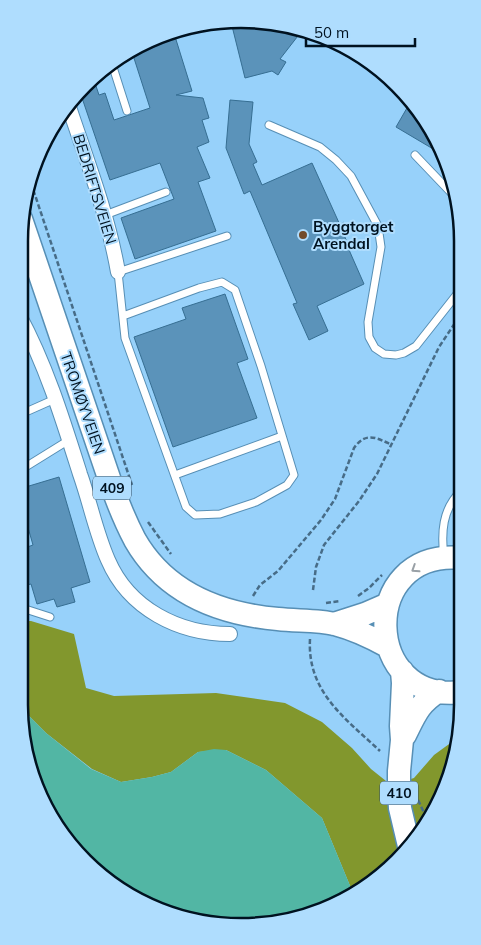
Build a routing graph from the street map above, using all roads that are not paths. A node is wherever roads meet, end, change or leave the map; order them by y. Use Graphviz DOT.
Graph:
graph roads {
  1 [pos="114,70"];
  2 [pos="71,112"];
  3 [pos="127,112"];
  4 [pos="269,125"];
  5 [pos="415,155"];
  6 [pos="447,188"];
  7 [pos="166,192"];
  8 [pos="105,215"];
  9 [pos="226,236"];
  10 [pos="28,239"];
  11 [pos="118,272"];
  12 [pos="454,297"];
  13 [pos="123,316"];
  14 [pos="28,333"];
  15 [pos="56,400"];
  16 [pos="28,411"];
  17 [pos="282,436"];
  18 [pos="69,440"];
  19 [pos="28,465"];
  20 [pos="175,475"];
  21 [pos="454,500"];
  22 [pos="453,558"];
  23 [pos="388,604"];
  24 [pos="28,610"];
  25 [pos="50,617"];
  26 [pos="334,624"];
  27 [pos="230,634"];
  28 [pos="387,646"];
  29 [pos="402,671"];
  30 [pos="439,692"];
  31 [pos="454,692"];
  32 [pos="402,740"];
  33 [pos="407,837"];
  1 -- 3 [label="lane"];
  2 -- 8 [label="street, BEDRIFTSVEIEN"];
  4 -- 12 [label="lane"];
  5 -- 6 [label="lane"];
  7 -- 8 [label="lane"];
  8 -- 11 [label="street, BEDRIFTSVEIEN"];
  9 -- 11 [label="lane"];
  10 -- 26 [label="main road, TROMØYVEIEN / 409"];
  11 -- 13 [label="lane"];
  13 -- 17 [label="lane"];
  13 -- 20 [label="lane"];
  14 -- 15 [label="street"];
  15 -- 16 [label="lane"];
  15 -- 18 [label="street"];
  17 -- 20 [label="lane"];
  17 -- 20 [label="lane"];
  18 -- 19 [label="lane"];
  18 -- 27 [label="street"];
  21 -- 22 [label="lane"];
  22 -- 23 [label="main road, one-way"];
  23 -- 26 [label="main road, TROMØYVEIEN / 409"];
  23 -- 28 [label="main road"];
  24 -- 25 [label="lane"];
  26 -- 28 [label="main road, TROMØYVEIEN / 409"];
  28 -- 29 [label="main road"];
  29 -- 30 [label="main road"];
  29 -- 32 [label="main road, 410"];
  30 -- 31 [label="main road"];
  30 -- 32 [label="main road, 410"];
  32 -- 33 [label="main road, 410"];
}
